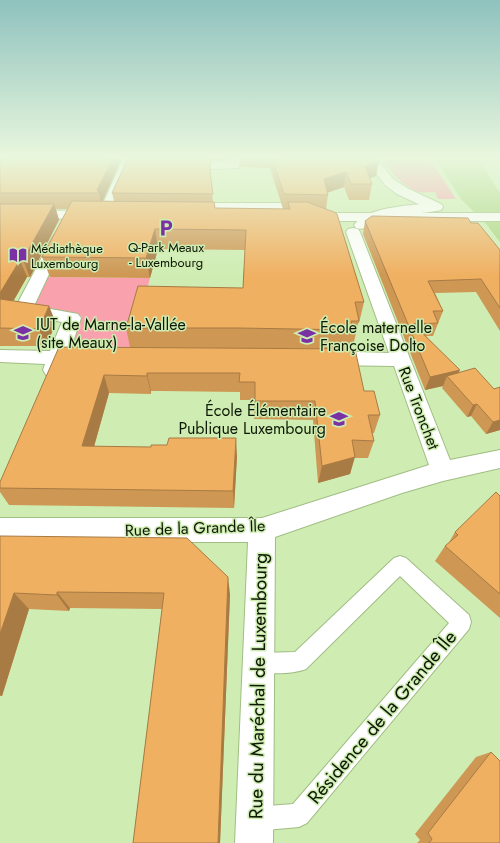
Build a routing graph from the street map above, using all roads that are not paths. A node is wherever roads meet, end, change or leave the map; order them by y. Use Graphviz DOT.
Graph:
graph roads {
  1 [pos="113,197"];
  2 [pos="397,197"];
  3 [pos="415,197"];
  4 [pos="0,205"];
  5 [pos="109,206"];
  6 [pos="500,206"];
  7 [pos="389,207"];
  8 [pos="436,207"];
  9 [pos="460,212"];
  10 [pos="0,214"];
  11 [pos="72,215"];
  12 [pos="311,217"];
  13 [pos="373,217"];
  14 [pos="500,217"];
  15 [pos="353,232"];
  16 [pos="0,356"];
  17 [pos="58,358"];
  18 [pos="105,358"];
  19 [pos="308,358"];
  20 [pos="401,360"];
  21 [pos="46,386"];
  22 [pos="500,459"];
  23 [pos="443,471"];
  24 [pos="0,530"];
  25 [pos="262,530"];
  26 [pos="260,663"];
  27 [pos="254,831"];
  1 -- 5 [label="street"];
  2 -- 7 [label="street"];
  3 -- 8 [label="street"];
  4 -- 5 [label="street"];
  5 -- 11 [label="street"];
  6 -- 9 [label="street"];
  7 -- 8 [label="street"];
  7 -- 12 [label="street"];
  7 -- 12 [label="street"];
  8 -- 9 [label="street"];
  8 -- 13 [label="street"];
  9 -- 13 [label="street"];
  9 -- 14 [label="street"];
  10 -- 11 [label="street"];
  11 -- 17 [label="street"];
  12 -- 13 [label="street"];
  12 -- 15 [label="street"];
  13 -- 15 [label="street"];
  15 -- 20 [label="street, Rue Tronchet"];
  16 -- 17 [label="street"];
  17 -- 18 [label="street"];
  17 -- 21 [label="street"];
  19 -- 20 [label="street"];
  20 -- 23 [label="street, Rue Tronchet"];
  22 -- 23 [label="street, Rue de la Grande Île"];
  23 -- 25 [label="street, Rue de la Grande Île"];
  24 -- 25 [label="street, Rue de la Grande Île"];
  25 -- 26 [label="street, Rue du Maréchal de Luxembourg"];
  26 -- 27 [label="street, Rue du Maréchal de Luxembourg"];
  26 -- 27 [label="lane, Résidence de la Grande Île"];
}
